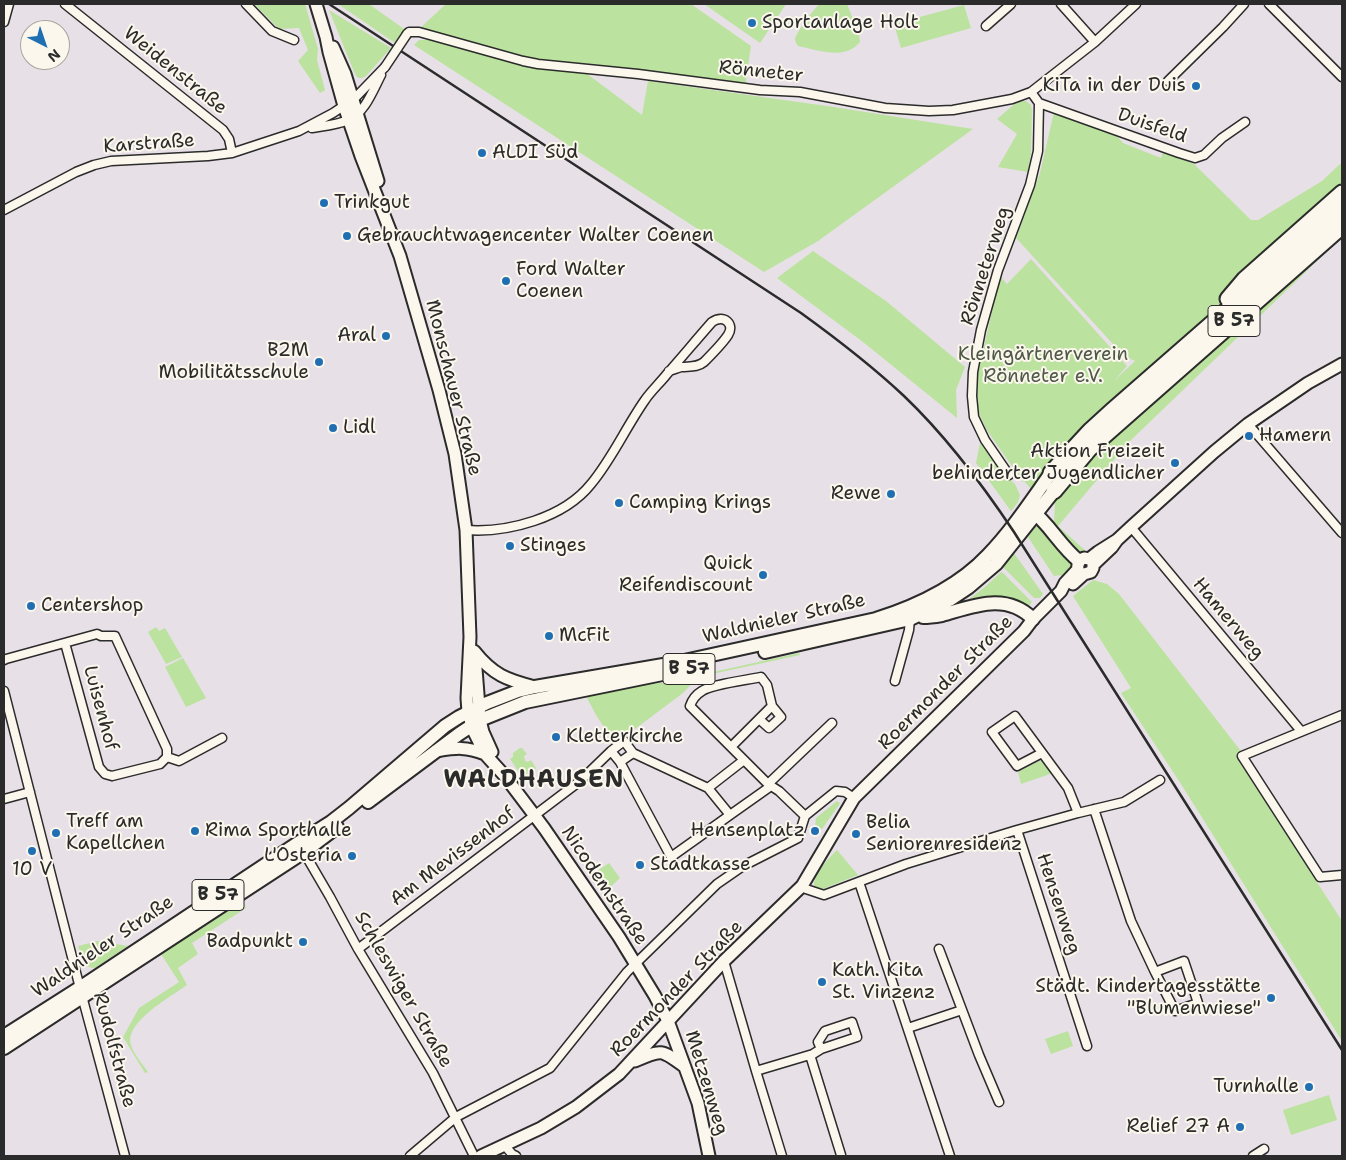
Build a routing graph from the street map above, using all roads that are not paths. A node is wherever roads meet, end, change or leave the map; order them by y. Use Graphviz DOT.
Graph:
graph roads {
  1 [pos="9,4"];
  2 [pos="65,4"];
  3 [pos="246,4"];
  4 [pos="316,4"];
  5 [pos="1011,4"];
  6 [pos="1061,4"];
  7 [pos="1136,4"];
  8 [pos="1244,4"];
  9 [pos="1269,4"];
  10 [pos="4,22"];
  11 [pos="986,26"];
  12 [pos="294,40"];
  13 [pos="1095,42"];
  14 [pos="385,67"];
  15 [pos="1342,77"];
  16 [pos="1168,81"];
  17 [pos="1031,92"];
  18 [pos="349,103"];
  19 [pos="1039,103"];
  20 [pos="353,116"];
  21 [pos="1245,122"];
  22 [pos="303,130"];
  23 [pos="232,153"];
  24 [pos="1342,193"];
  25 [pos="4,210"];
  26 [pos="1342,210"];
  27 [pos="1342,226"];
  28 [pos="1194,338"];
  29 [pos="1342,364"];
  30 [pos="669,371"];
  31 [pos="1248,424"];
  32 [pos="1051,473"];
  33 [pos="1009,475"];
  34 [pos="1054,491"];
  35 [pos="1032,510"];
  36 [pos="1131,527"];
  37 [pos="466,530"];
  38 [pos="1051,530"];
  39 [pos="1342,533"];
  40 [pos="1085,566"];
  41 [pos="910,619"];
  42 [pos="1033,619"];
  43 [pos="470,637"];
  44 [pos="65,643"];
  45 [pos="474,651"];
  46 [pos="4,660"];
  47 [pos="896,681"];
  48 [pos="535,687"];
  49 [pos="4,691"];
  50 [pos="772,706"];
  51 [pos="474,709"];
  52 [pos="1342,715"];
  53 [pos="759,718"];
  54 [pos="476,723"];
  55 [pos="832,723"];
  56 [pos="1301,731"];
  57 [pos="222,738"];
  58 [pos="731,747"];
  59 [pos="611,751"];
  60 [pos="435,752"];
  61 [pos="633,753"];
  62 [pos="1042,753"];
  63 [pos="485,754"];
  64 [pos="167,758"];
  65 [pos="744,760"];
  66 [pos="620,762"];
  67 [pos="504,775"];
  68 [pos="1160,780"];
  69 [pos="770,785"];
  70 [pos="708,788"];
  71 [pos="30,792"];
  72 [pos="854,798"];
  73 [pos="4,799"];
  74 [pos="1094,809"];
  75 [pos="1078,813"];
  76 [pos="730,815"];
  77 [pos="535,816"];
  78 [pos="805,816"];
  79 [pos="1017,830"];
  80 [pos="301,847"];
  81 [pos="1342,875"];
  82 [pos="859,882"];
  83 [pos="802,886"];
  84 [pos="358,949"];
  85 [pos="939,949"];
  86 [pos="724,961"];
  87 [pos="636,964"];
  88 [pos="1155,972"];
  89 [pos="81,992"];
  90 [pos="962,1010"];
  91 [pos="668,1021"];
  92 [pos="908,1028"];
  93 [pos="4,1036"];
  94 [pos="1087,1046"];
  95 [pos="4,1048"];
  96 [pos="821,1049"];
  97 [pos="810,1055"];
  98 [pos="631,1063"];
  99 [pos="686,1067"];
  100 [pos="756,1071"];
  101 [pos="999,1102"];
  102 [pos="456,1117"];
  103 [pos="505,1146"];
  104 [pos="1264,1149"];
  105 [pos="841,1155"];
  106 [pos="126,1156"];
  107 [pos="410,1156"];
  108 [pos="474,1156"];
  109 [pos="481,1156"];
  110 [pos="516,1156"];
  111 [pos="709,1156"];
  112 [pos="782,1156"];
  113 [pos="950,1156"];
  114 [pos="1253,1156"];
  1 -- 10 [label="street"];
  2 -- 23 [label="street, Weidenstraße"];
  3 -- 12 [label="street"];
  4 -- 18 [label="main road, Monschauer Straße"];
  5 -- 11 [label="street"];
  6 -- 13 [label="street"];
  7 -- 13 [label="street, Rönneter"];
  8 -- 16 [label="street"];
  9 -- 15 [label="street"];
  13 -- 17 [label="street, Rönneter"];
  14 -- 17 [label="street, Rönneter, bridge"];
  14 -- 18 [label="street, Karstraße"];
  14 -- 20 [label="street"];
  17 -- 19 [label="street"];
  18 -- 20 [label="main road, Monschauer Straße"];
  18 -- 22 [label="street, Karstraße"];
  19 -- 21 [label="street, Duisfeld"];
  19 -- 33 [label="street, Rönneterweg"];
  20 -- 22 [label="street, Karstraße"];
  20 -- 37 [label="main road, Monschauer Straße"];
  22 -- 23 [label="street, Karstraße"];
  23 -- 25 [label="street, Karstraße"];
  24 -- 28 [label="highway"];
  26 -- 28 [label="highway, Waldnieler Straße / B 57"];
  27 -- 34 [label="highway, Waldnieler Straße / B 57"];
  28 -- 32 [label="highway, Waldnieler Straße / B 57"];
  29 -- 31 [label="main road, Roermonder Straße"];
  30 -- 30 [label="street"];
  30 -- 37 [label="street"];
  31 -- 36 [label="main road, Roermonder Straße"];
  31 -- 39 [label="street"];
  32 -- 35 [label="main road, Waldnieler Straße / B 57"];
  34 -- 35 [label="main road, Waldnieler Straße / B 57"];
  34 -- 38 [label="main road"];
  35 -- 38 [label="main road"];
  35 -- 41 [label="main road, Waldnieler Straße / B 57"];
  35 -- 48 [label="main road, Waldnieler Straße / B 57"];
  36 -- 40 [label="main road, Roermonder Straße"];
  36 -- 56 [label="street, Hamerweg"];
  37 -- 43 [label="main road, Monschauer Straße"];
  38 -- 40 [label="main road"];
  40 -- 42 [label="main road, Roermonder Straße"];
  41 -- 42 [label="main road"];
  41 -- 47 [label="street"];
  41 -- 54 [label="main road, Waldnieler Straße / B 57"];
  42 -- 72 [label="main road, Roermonder Straße"];
  43 -- 45 [label="main road, Monschauer Straße"];
  43 -- 51 [label="main road, Monschauer Straße"];
  44 -- 46 [label="street, Luisenhof"];
  44 -- 64 [label="street, Luisenhof"];
  44 -- 64 [label="street, Luisenhof"];
  45 -- 48 [label="main road"];
  45 -- 51 [label="main road, Monschauer Straße"];
  48 -- 51 [label="main road, Waldnieler Straße / B 57"];
  49 -- 71 [label="street, Rudolfstraße"];
  50 -- 53 [label="street"];
  50 -- 53 [label="street"];
  50 -- 58 [label="street"];
  51 -- 54 [label="main road, Monschauer Straße"];
  51 -- 80 [label="main road, Waldnieler Straße / B 57"];
  52 -- 56 [label="street"];
  53 -- 58 [label="street"];
  54 -- 60 [label="main road, Waldnieler Straße / B 57"];
  54 -- 63 [label="main road, Nicodemstraße"];
  54 -- 67 [label="main road, Nicodemstraße"];
  55 -- 69 [label="street"];
  56 -- 81 [label="street"];
  57 -- 64 [label="street, Luisenhof"];
  58 -- 65 [label="street"];
  59 -- 61 [label="street"];
  59 -- 66 [label="street"];
  59 -- 77 [label="street, Am Mevissenhof"];
  60 -- 63 [label="main road"];
  60 -- 80 [label="main road, Waldnieler Straße / B 57"];
  61 -- 66 [label="street"];
  61 -- 70 [label="street"];
  62 -- 62 [label="street"];
  62 -- 75 [label="street"];
  63 -- 67 [label="main road, Nicodemstraße"];
  65 -- 69 [label="street"];
  65 -- 70 [label="street"];
  66 -- 76 [label="street"];
  67 -- 77 [label="main road, Nicodemstraße"];
  68 -- 74 [label="street"];
  69 -- 76 [label="street"];
  69 -- 78 [label="street"];
  70 -- 76 [label="street"];
  71 -- 73 [label="street"];
  71 -- 89 [label="street, Rudolfstraße"];
  72 -- 78 [label="street"];
  72 -- 83 [label="main road, Roermonder Straße"];
  74 -- 75 [label="street"];
  74 -- 88 [label="street"];
  75 -- 79 [label="street"];
  77 -- 84 [label="street, Am Mevissenhof"];
  77 -- 87 [label="main road, Nicodemstraße"];
  78 -- 87 [label="street"];
  79 -- 82 [label="street"];
  79 -- 94 [label="street, Hensenweg"];
  80 -- 84 [label="street, Schleswiger Straße"];
  80 -- 89 [label="main road, Waldnieler Straße / B 57"];
  82 -- 83 [label="street"];
  82 -- 92 [label="street"];
  83 -- 86 [label="main road, Roermonder Straße"];
  84 -- 102 [label="street, Schleswiger Straße"];
  85 -- 90 [label="street"];
  86 -- 91 [label="main road, Roermonder Straße"];
  86 -- 100 [label="street"];
  87 -- 91 [label="main road, Nicodemstraße"];
  87 -- 102 [label="street"];
  88 -- 88 [label="street"];
  89 -- 93 [label="main road, Waldnieler Straße / B 57"];
  89 -- 95 [label="main road, Waldnieler Straße / B 57"];
  89 -- 106 [label="street, Rudolfstraße"];
  90 -- 92 [label="street"];
  90 -- 101 [label="street"];
  91 -- 98 [label="main road, Roermonder Straße"];
  91 -- 99 [label="main road, Metzenweg"];
  92 -- 113 [label="street"];
  96 -- 96 [label="street"];
  96 -- 97 [label="street"];
  97 -- 100 [label="street"];
  97 -- 105 [label="street"];
  98 -- 99 [label="main road"];
  98 -- 103 [label="main road, Roermonder Straße"];
  99 -- 111 [label="main road, Metzenweg"];
  100 -- 112 [label="street"];
  102 -- 107 [label="street"];
  102 -- 108 [label="street, Schleswiger Straße"];
  103 -- 109 [label="main road, Roermonder Straße"];
  103 -- 110 [label="street"];
  104 -- 114 [label="street"];
}
